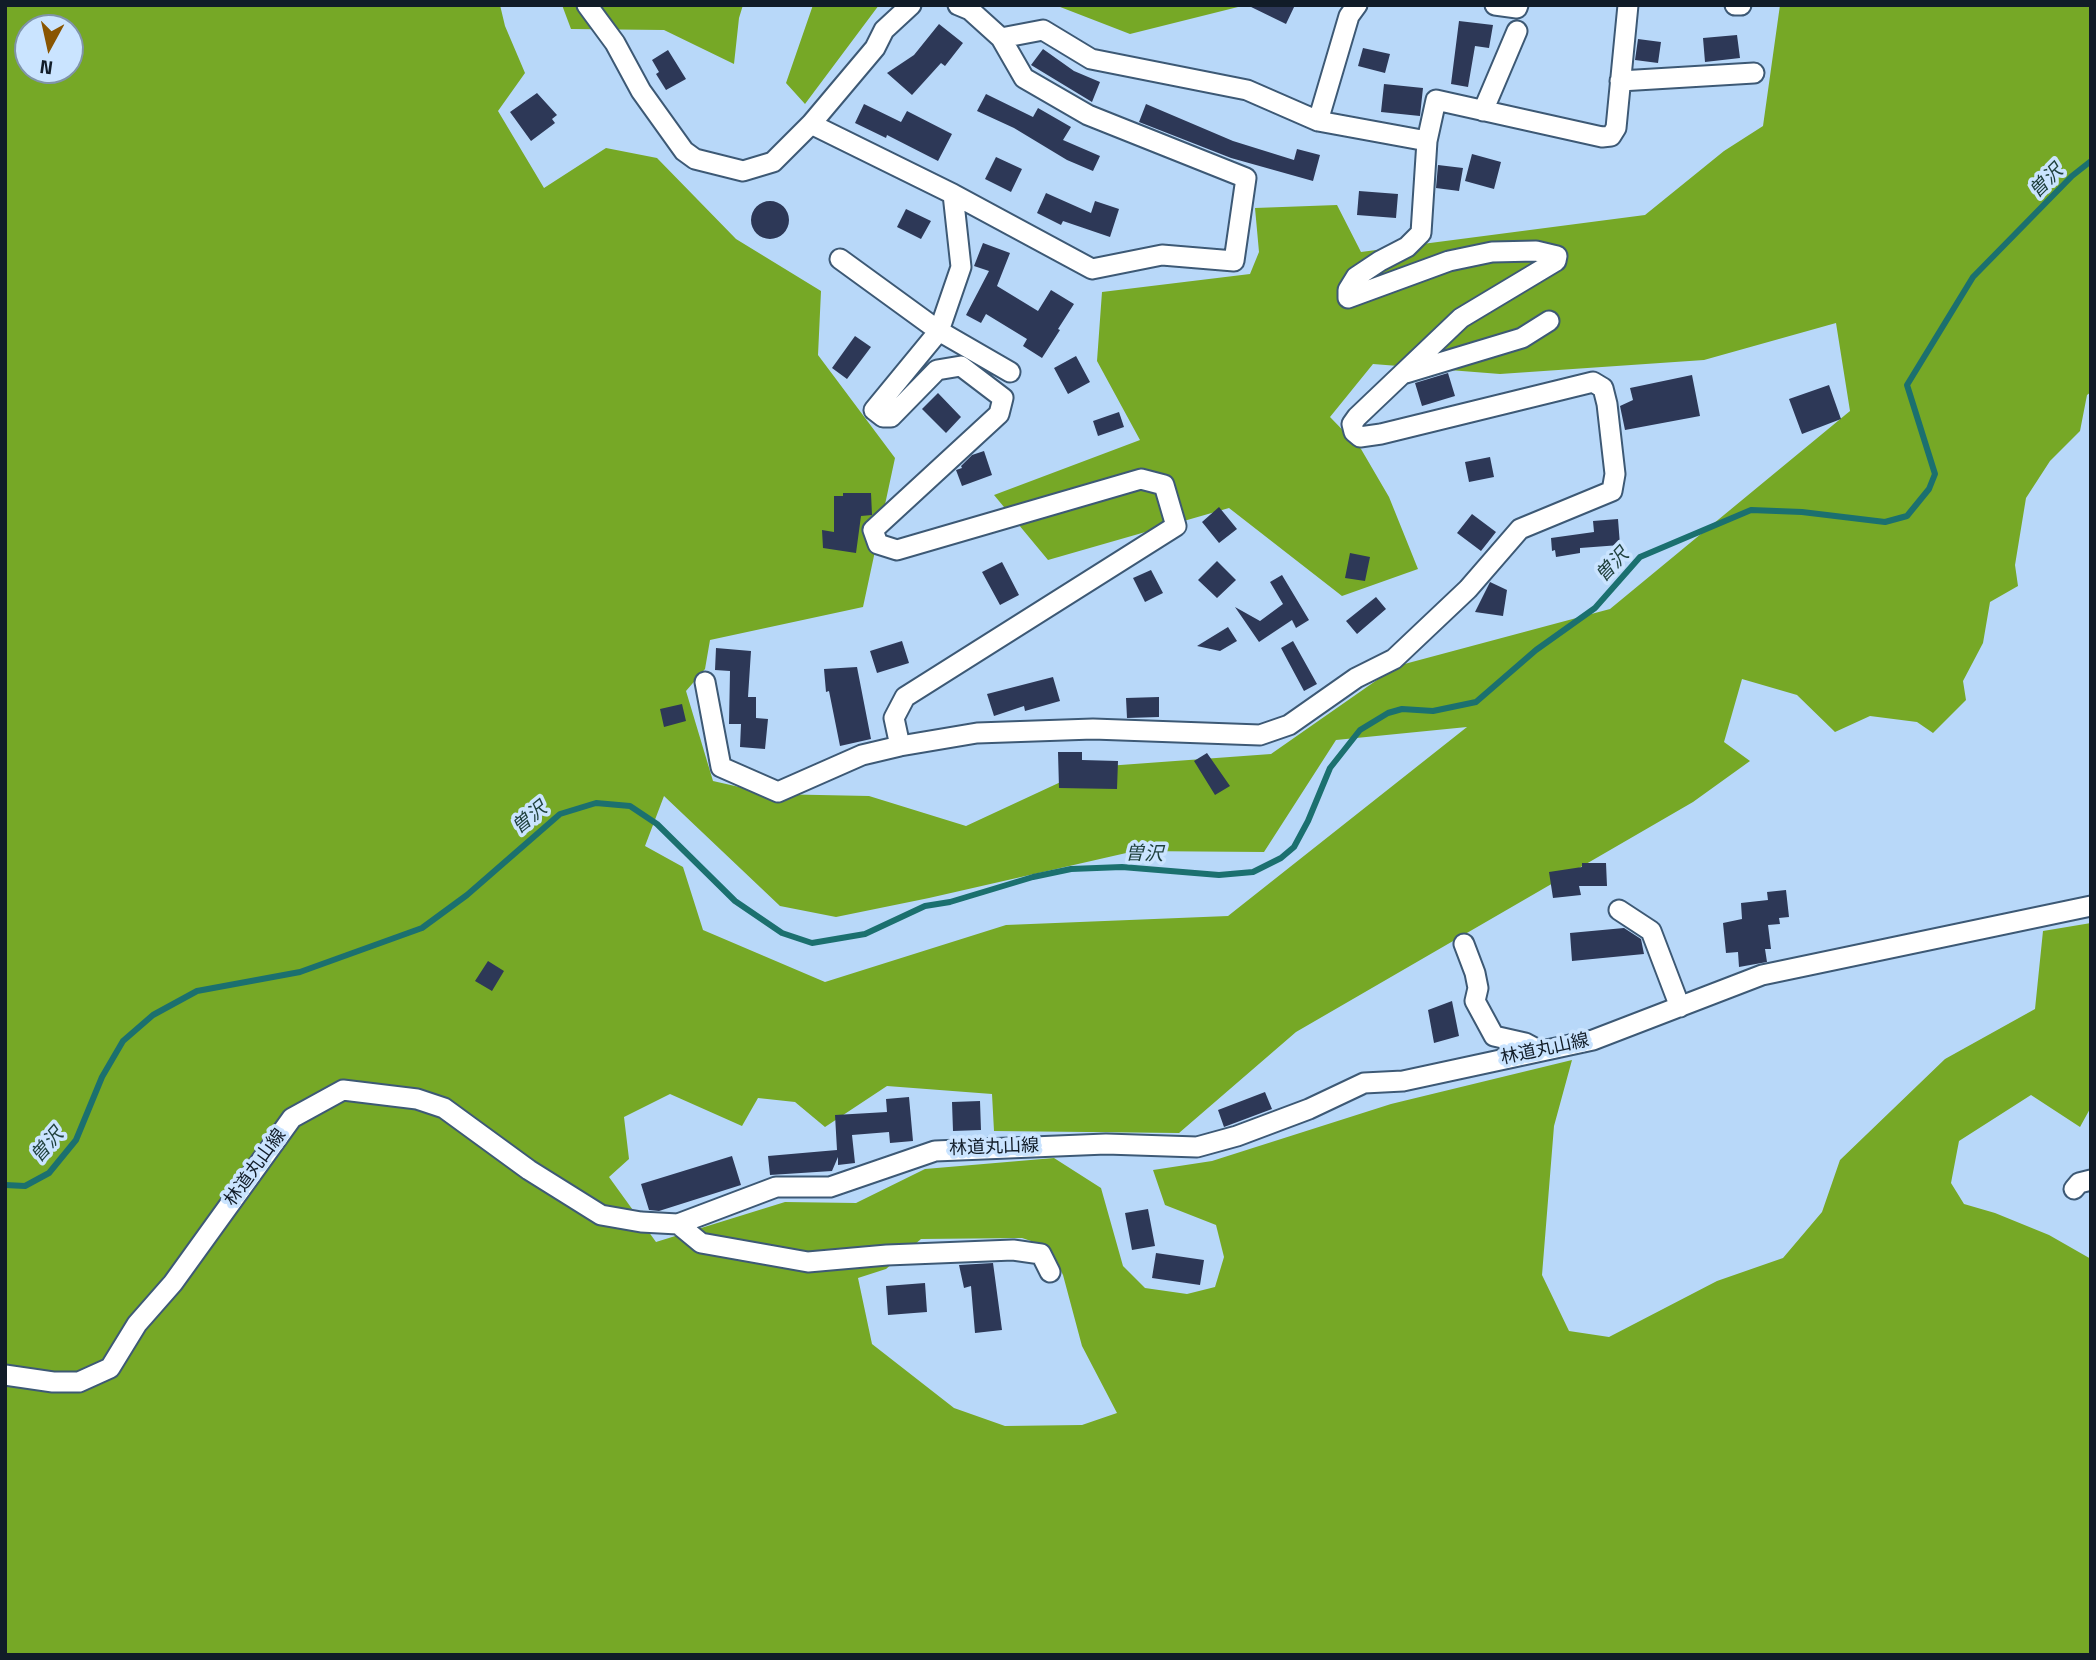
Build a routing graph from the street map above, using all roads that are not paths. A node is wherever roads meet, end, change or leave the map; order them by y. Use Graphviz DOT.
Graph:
graph roads {
  1 [pos="587,5"];
  2 [pos="911,5"];
  3 [pos="958,5"];
  4 [pos="1357,5"];
  5 [pos="1495,5"];
  6 [pos="1518,5"];
  7 [pos="1629,5"];
  8 [pos="1735,5"];
  9 [pos="1741,5"];
  10 [pos="1517,31"];
  11 [pos="1001,38"];
  12 [pos="1754,73"];
  13 [pos="1620,81"];
  14 [pos="1483,111"];
  15 [pos="1318,121"];
  16 [pos="811,124"];
  17 [pos="1427,141"];
  18 [pos="953,194"];
  19 [pos="840,259"];
  20 [pos="1549,321"];
  21 [pos="939,331"];
  22 [pos="1010,372"];
  23 [pos="1402,374"];
  24 [pos="705,682"];
  25 [pos="900,746"];
  26 [pos="2091,906"];
  27 [pos="1619,910"];
  28 [pos="1464,944"];
  29 [pos="1680,1007"];
  30 [pos="1541,1051"];
  31 [pos="678,1224"];
  32 [pos="1051,1272"];
  33 [pos="5,1375"];
  1 -- 16 [label="street"];
  2 -- 16 [label="street"];
  3 -- 11 [label="street"];
  4 -- 15 [label="street"];
  5 -- 6 [label="street"];
  7 -- 13 [label="street"];
  8 -- 9 [label="street"];
  10 -- 14 [label="street"];
  11 -- 15 [label="street"];
  11 -- 18 [label="street"];
  12 -- 13 [label="street"];
  13 -- 14 [label="street"];
  14 -- 17 [label="street"];
  15 -- 17 [label="street"];
  16 -- 18 [label="street"];
  17 -- 23 [label="street"];
  18 -- 21 [label="street"];
  19 -- 21 [label="street"];
  20 -- 23 [label="street"];
  21 -- 22 [label="street"];
  21 -- 25 [label="street"];
  23 -- 25 [label="street"];
  24 -- 25 [label="street"];
  26 -- 29 [label="street, 林道丸山線"];
  27 -- 29 [label="street"];
  28 -- 30 [label="street"];
  29 -- 30 [label="street, 林道丸山線"];
  30 -- 31 [label="street, 林道丸山線"];
  31 -- 32 [label="street"];
  31 -- 33 [label="street, 林道丸山線"];
}
